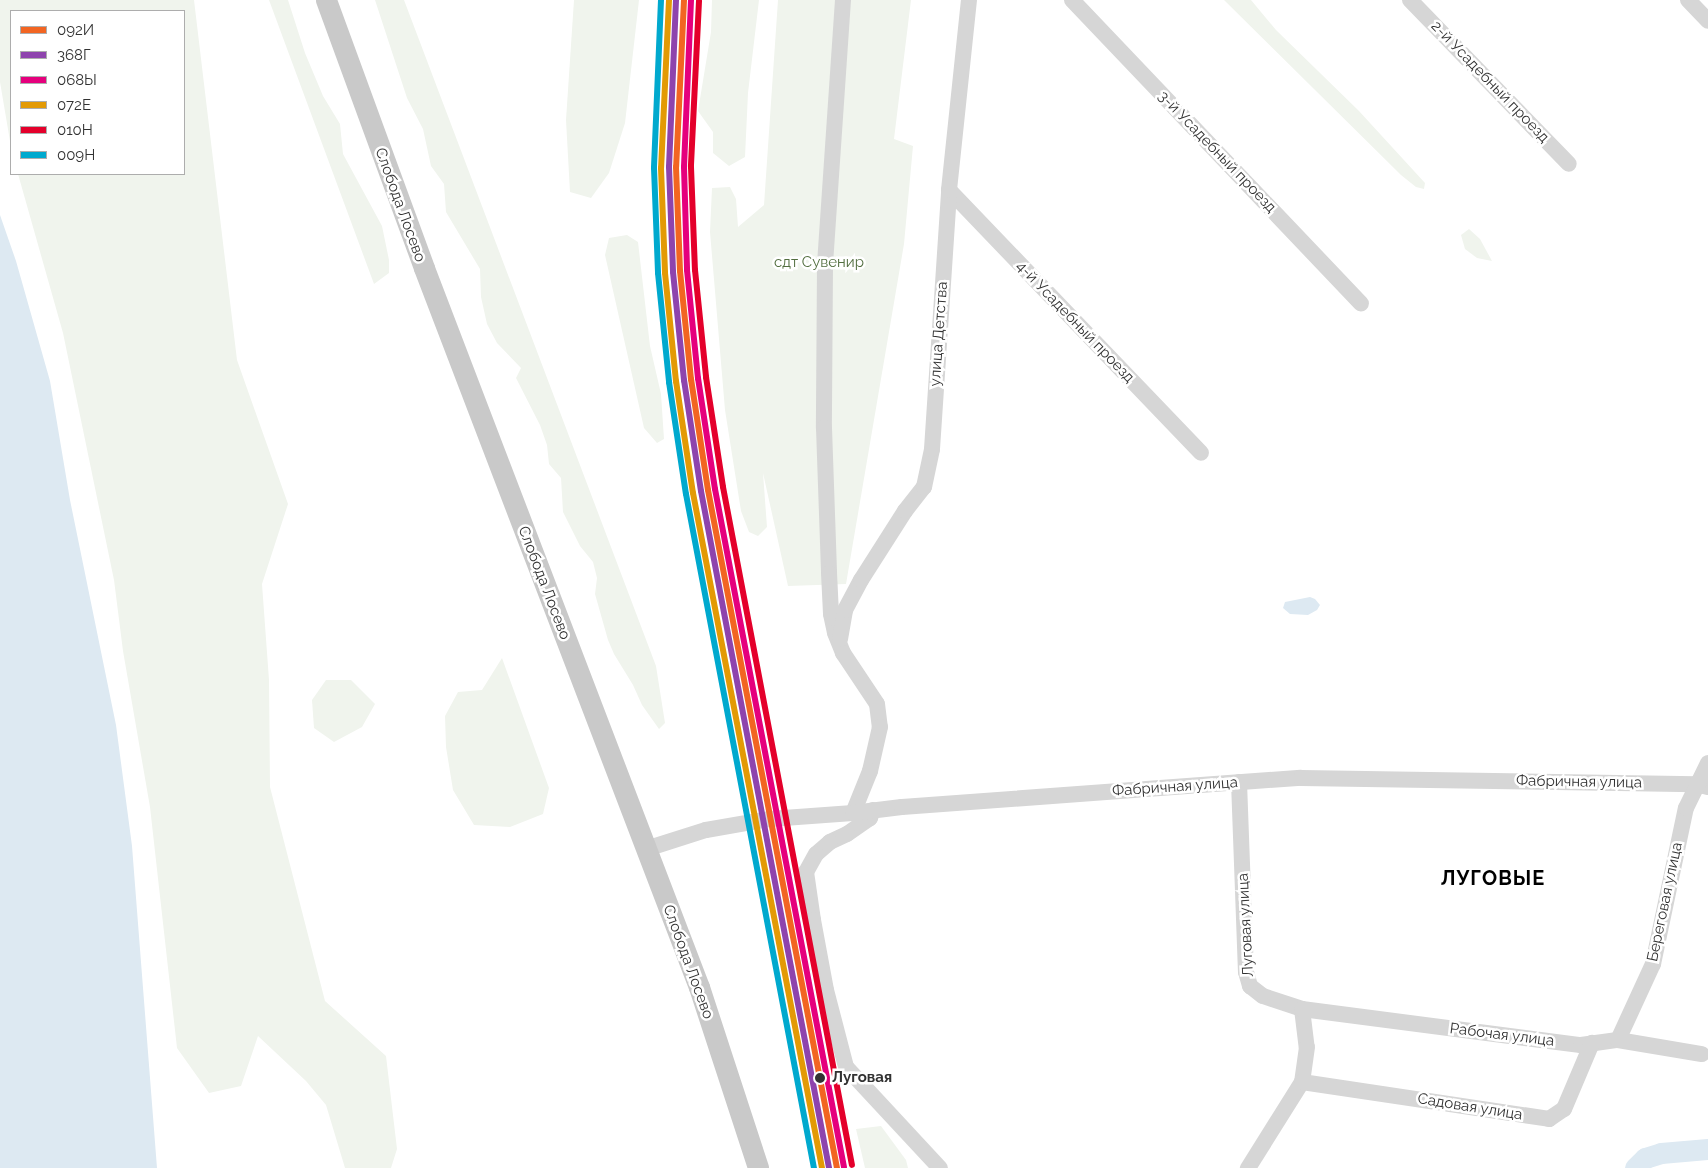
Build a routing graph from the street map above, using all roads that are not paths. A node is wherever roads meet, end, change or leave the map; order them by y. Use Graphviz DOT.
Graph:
graph roads {
  1 [pos="326,0"];
  2 [pos="843,0"];
  3 [pos="970,0"];
  4 [pos="1072,0"];
  5 [pos="1410,0"];
  6 [pos="1688,0"];
  7 [pos="1708,21"];
  8 [pos="1570,164"];
  9 [pos="949,190"];
  10 [pos="1361,303"];
  11 [pos="1201,453"];
  12 [pos="839,644"];
  13 [pos="1708,763"];
  14 [pos="1239,782"];
  15 [pos="1702,785"];
  16 [pos="873,810"];
  17 [pos="853,813"];
  18 [pos="646,849"];
  19 [pos="1302,1009"];
  20 [pos="1618,1040"];
  21 [pos="1592,1044"];
  22 [pos="1702,1054"];
  23 [pos="1302,1082"];
  24 [pos="758,1168"];
  25 [pos="940,1168"];
  26 [pos="1248,1168"];
  1 -- 18 [label="main road, Слобода Лосево"];
  2 -- 12 [label="street"];
  3 -- 9 [label="street, улица Детства"];
  4 -- 10 [label="street, 3-й Усадебный проезд"];
  5 -- 8 [label="street, 2-й Усадебный проезд"];
  6 -- 7 [label="street"];
  9 -- 11 [label="street, 4-й Усадебный проезд"];
  9 -- 12 [label="street, улица Детства"];
  12 -- 17 [label="street"];
  13 -- 15 [label="street, Береговая улица"];
  14 -- 15 [label="street, Фабричная улица"];
  14 -- 16 [label="street, Фабричная улица"];
  14 -- 19 [label="street, Луговая улица"];
  15 -- 20 [label="street, Береговая улица"];
  16 -- 17 [label="street, Фабричная улица"];
  16 -- 25 [label="street"];
  17 -- 18 [label="street, Фабричная улица"];
  18 -- 24 [label="main road, Слобода Лосево"];
  19 -- 21 [label="street, Рабочая улица"];
  19 -- 23 [label="street"];
  20 -- 21 [label="street, Рабочая улица"];
  20 -- 22 [label="street, Рабочая улица"];
  21 -- 23 [label="street, Садовая улица"];
  23 -- 26 [label="street"];
}
